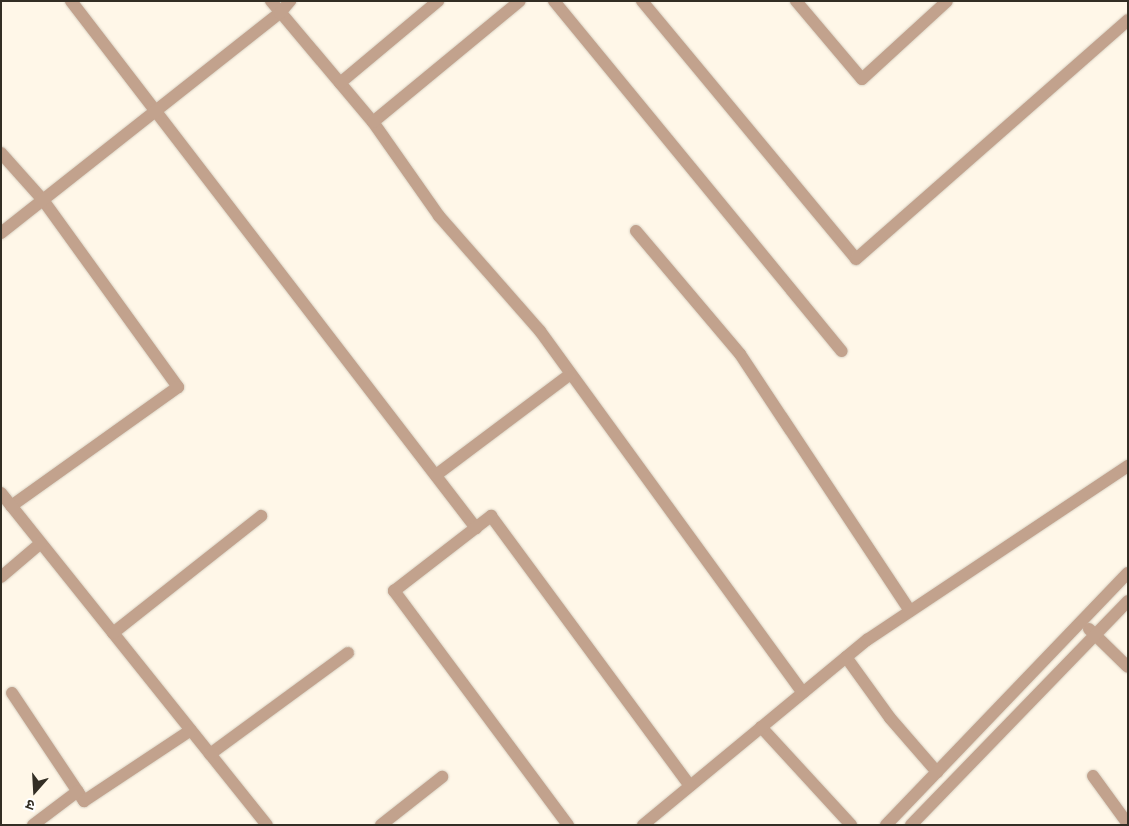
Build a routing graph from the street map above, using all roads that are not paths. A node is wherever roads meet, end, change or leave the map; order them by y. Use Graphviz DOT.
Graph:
graph roads {
  1 [pos="71,1"];
  2 [pos="271,1"];
  3 [pos="290,1"];
  4 [pos="438,1"];
  5 [pos="520,1"];
  6 [pos="554,1"];
  7 [pos="642,1"];
  8 [pos="796,1"];
  9 [pos="948,1"];
  10 [pos="280,13"];
  11 [pos="1128,20"];
  12 [pos="340,83"];
  13 [pos="155,112"];
  14 [pos="373,122"];
  15 [pos="1,153"];
  16 [pos="43,200"];
  17 [pos="636,231"];
  18 [pos="1,233"];
  19 [pos="842,351"];
  20 [pos="569,375"];
  21 [pos="1128,466"];
  22 [pos="436,476"];
  23 [pos="1,493"];
  24 [pos="11,506"];
  25 [pos="261,516"];
  26 [pos="476,528"];
  27 [pos="41,543"];
  28 [pos="1128,573"];
  29 [pos="1,577"];
  30 [pos="1128,601"];
  31 [pos="910,611"];
  32 [pos="1082,622"];
  33 [pos="113,633"];
  34 [pos="1095,634"];
  35 [pos="348,653"];
  36 [pos="846,657"];
  37 [pos="1128,667"];
  38 [pos="12,693"];
  39 [pos="803,693"];
  40 [pos="761,728"];
  41 [pos="191,730"];
  42 [pos="210,754"];
  43 [pos="937,772"];
  44 [pos="1093,776"];
  45 [pos="442,777"];
  46 [pos="690,786"];
  47 [pos="78,792"];
  48 [pos="897,813"];
  49 [pos="1128,824"];
  50 [pos="33,825"];
  51 [pos="267,825"];
  52 [pos="381,825"];
  53 [pos="568,825"];
  54 [pos="643,825"];
  55 [pos="851,825"];
  56 [pos="886,825"];
  57 [pos="906,825"];
  58 [pos="911,825"];
  1 -- 13 [label="street"];
  2 -- 10 [label="street"];
  3 -- 10 [label="street"];
  4 -- 12 [label="street"];
  5 -- 14 [label="street"];
  6 -- 19 [label="street"];
  7 -- 11 [label="street"];
  8 -- 9 [label="street"];
  10 -- 12 [label="street"];
  10 -- 13 [label="street"];
  12 -- 14 [label="street"];
  13 -- 16 [label="street"];
  13 -- 22 [label="street"];
  14 -- 20 [label="street"];
  15 -- 16 [label="street"];
  16 -- 18 [label="street"];
  16 -- 24 [label="street"];
  17 -- 31 [label="street"];
  20 -- 22 [label="street"];
  20 -- 39 [label="street"];
  21 -- 31 [label="street"];
  22 -- 26 [label="street"];
  23 -- 24 [label="street"];
  24 -- 27 [label="street"];
  25 -- 33 [label="street"];
  26 -- 46 [label="street"];
  26 -- 53 [label="street"];
  27 -- 29 [label="street"];
  27 -- 33 [label="street"];
  28 -- 32 [label="street"];
  30 -- 34 [label="street"];
  31 -- 36 [label="street"];
  32 -- 34 [label="street"];
  32 -- 43 [label="street"];
  33 -- 41 [label="street"];
  34 -- 37 [label="street"];
  34 -- 58 [label="street"];
  35 -- 42 [label="street"];
  36 -- 39 [label="street"];
  36 -- 43 [label="street"];
  38 -- 47 [label="street"];
  39 -- 40 [label="street"];
  40 -- 46 [label="street"];
  40 -- 55 [label="street"];
  41 -- 42 [label="street"];
  41 -- 47 [label="street"];
  42 -- 51 [label="street"];
  43 -- 48 [label="street"];
  44 -- 49 [label="street"];
  45 -- 52 [label="street"];
  46 -- 54 [label="street"];
  47 -- 50 [label="street"];
  48 -- 56 [label="street"];
  48 -- 57 [label="street"];
}
